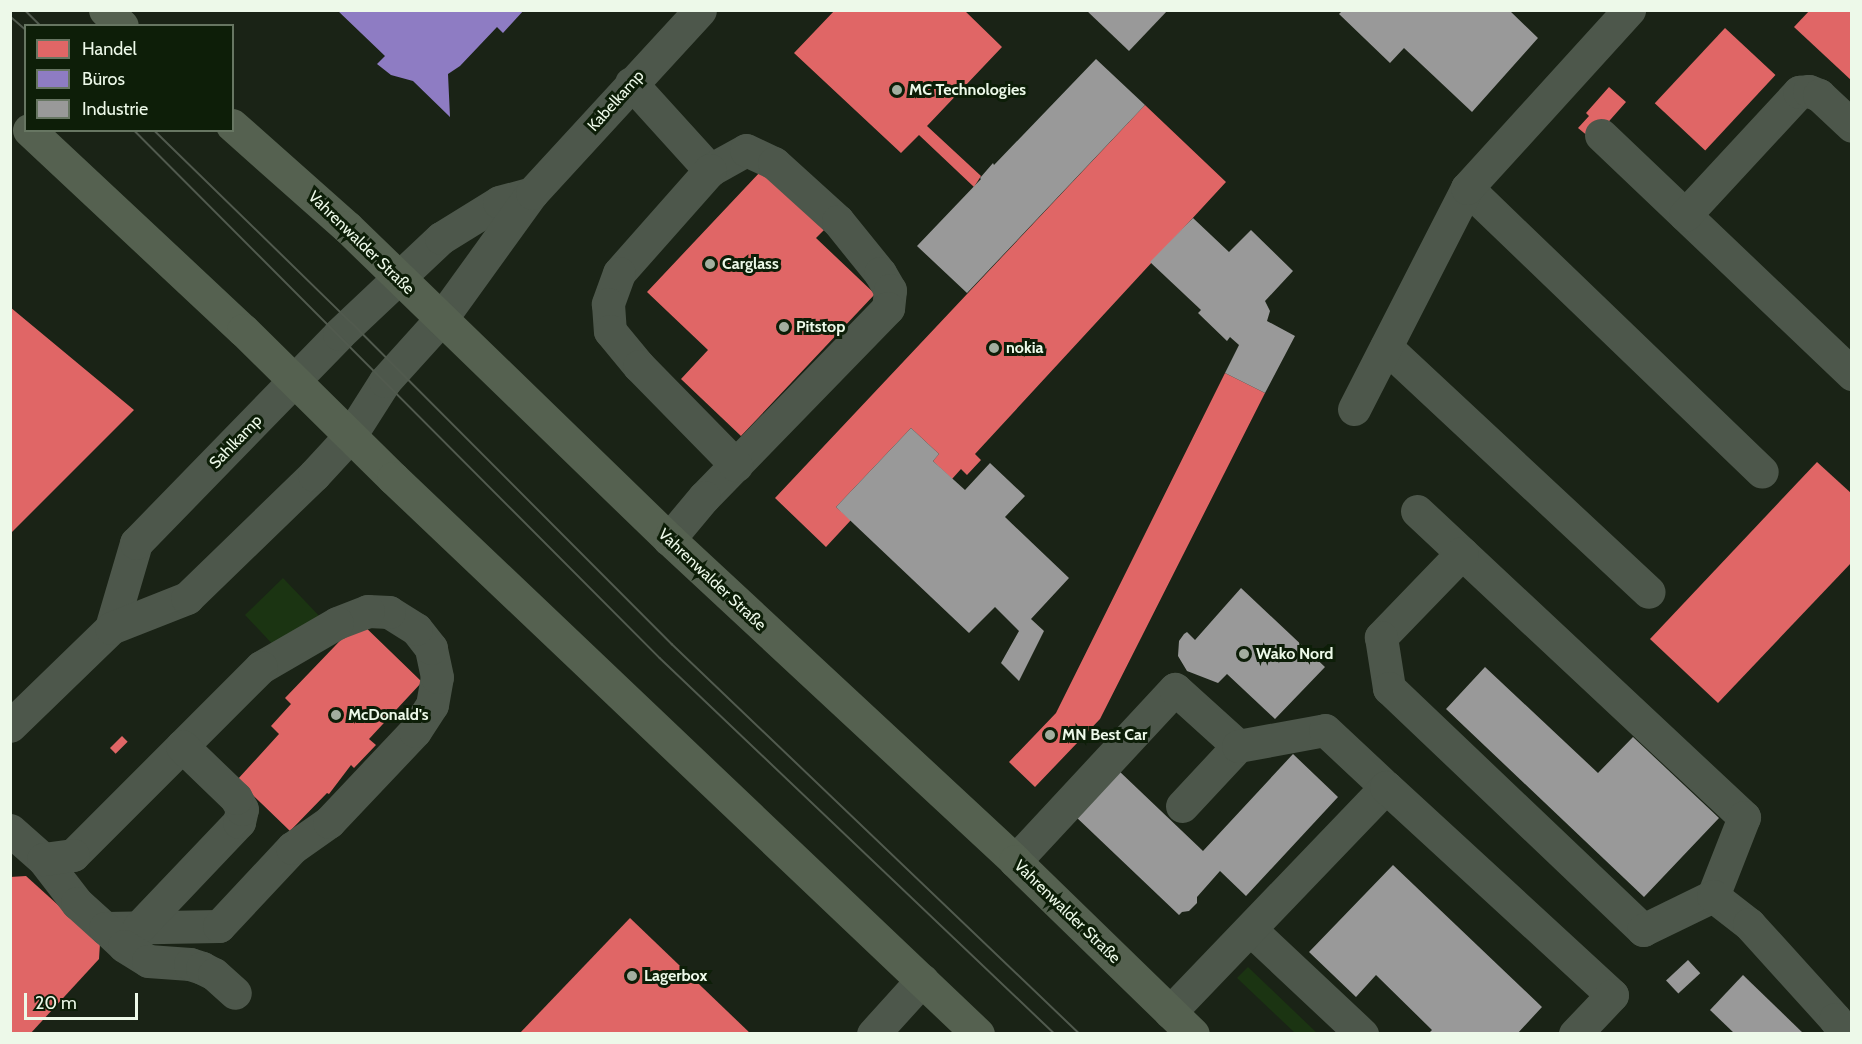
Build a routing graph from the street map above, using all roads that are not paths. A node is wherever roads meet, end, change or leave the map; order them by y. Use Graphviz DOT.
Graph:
graph roads {
  1 [pos="105,10"];
  2 [pos="700,10"];
  3 [pos="1629,10"];
  4 [pos="120,24"];
  5 [pos="631,83"];
  6 [pos="10,113"];
  7 [pos="24,125"];
  8 [pos="1851,126"];
  9 [pos="234,127"];
  10 [pos="31,132"];
  11 [pos="1601,135"];
  12 [pos="710,170"];
  13 [pos="1467,188"];
  14 [pos="532,193"];
  15 [pos="1685,215"];
  16 [pos="397,277"];
  17 [pos="441,319"];
  18 [pos="1386,347"];
  19 [pos="1851,374"];
  20 [pos="295,380"];
  21 [pos="1354,409"];
  22 [pos="350,436"];
  23 [pos="736,465"];
  24 [pos="1762,472"];
  25 [pos="1417,510"];
  26 [pos="669,539"];
  27 [pos="1462,553"];
  28 [pos="1649,592"];
  29 [pos="111,628"];
  30 [pos="10,726"];
  31 [pos="182,746"];
  32 [pos="1238,746"];
  33 [pos="1386,787"];
  34 [pos="1182,806"];
  35 [pos="10,830"];
  36 [pos="42,859"];
  37 [pos="1015,861"];
  38 [pos="1713,896"];
  39 [pos="139,927"];
  40 [pos="105,928"];
  41 [pos="1250,929"];
  42 [pos="922,980"];
  43 [pos="235,993"];
  44 [pos="1181,1022"];
  45 [pos="873,1034"];
  46 [pos="978,1034"];
  47 [pos="1362,1034"];
  48 [pos="1575,1034"];
  49 [pos="1845,1034"];
  1 -- 4 [label="main road"];
  2 -- 5 [label="street, Kabelkamp"];
  3 -- 13 [label="street"];
  5 -- 12 [label="street"];
  5 -- 14 [label="street, Kabelkamp"];
  6 -- 7 [label="main road"];
  8 -- 15 [label="street"];
  9 -- 16 [label="main road, Vahrenwalder Straße"];
  10 -- 20 [label="main road"];
  11 -- 15 [label="street"];
  12 -- 23 [label="street"];
  12 -- 23 [label="street"];
  13 -- 18 [label="street"];
  13 -- 24 [label="street"];
  14 -- 16 [label="street"];
  14 -- 17 [label="street, Kabelkamp"];
  15 -- 19 [label="street"];
  16 -- 17 [label="main road, Vahrenwalder Straße"];
  16 -- 20 [label="street, Sahlkamp"];
  17 -- 22 [label="street, Sahlkamp"];
  17 -- 26 [label="main road, Vahrenwalder Straße"];
  18 -- 21 [label="street"];
  18 -- 28 [label="street"];
  20 -- 22 [label="main road"];
  20 -- 29 [label="street, Sahlkamp"];
  22 -- 29 [label="street, Sahlkamp"];
  22 -- 42 [label="main road"];
  23 -- 26 [label="street"];
  25 -- 27 [label="street"];
  26 -- 37 [label="main road, Vahrenwalder Straße"];
  27 -- 38 [label="street"];
  27 -- 38 [label="street"];
  29 -- 30 [label="street, Sahlkamp"];
  31 -- 36 [label="street"];
  31 -- 39 [label="street"];
  31 -- 39 [label="street"];
  32 -- 33 [label="street"];
  32 -- 34 [label="street"];
  32 -- 37 [label="street"];
  33 -- 41 [label="street"];
  33 -- 48 [label="street"];
  35 -- 36 [label="street"];
  36 -- 40 [label="street"];
  37 -- 44 [label="main road, Vahrenwalder Straße"];
  38 -- 49 [label="street"];
  39 -- 40 [label="street"];
  40 -- 43 [label="street"];
  41 -- 44 [label="street"];
  41 -- 47 [label="street"];
  42 -- 45 [label="street"];
  42 -- 46 [label="main road"];
}
